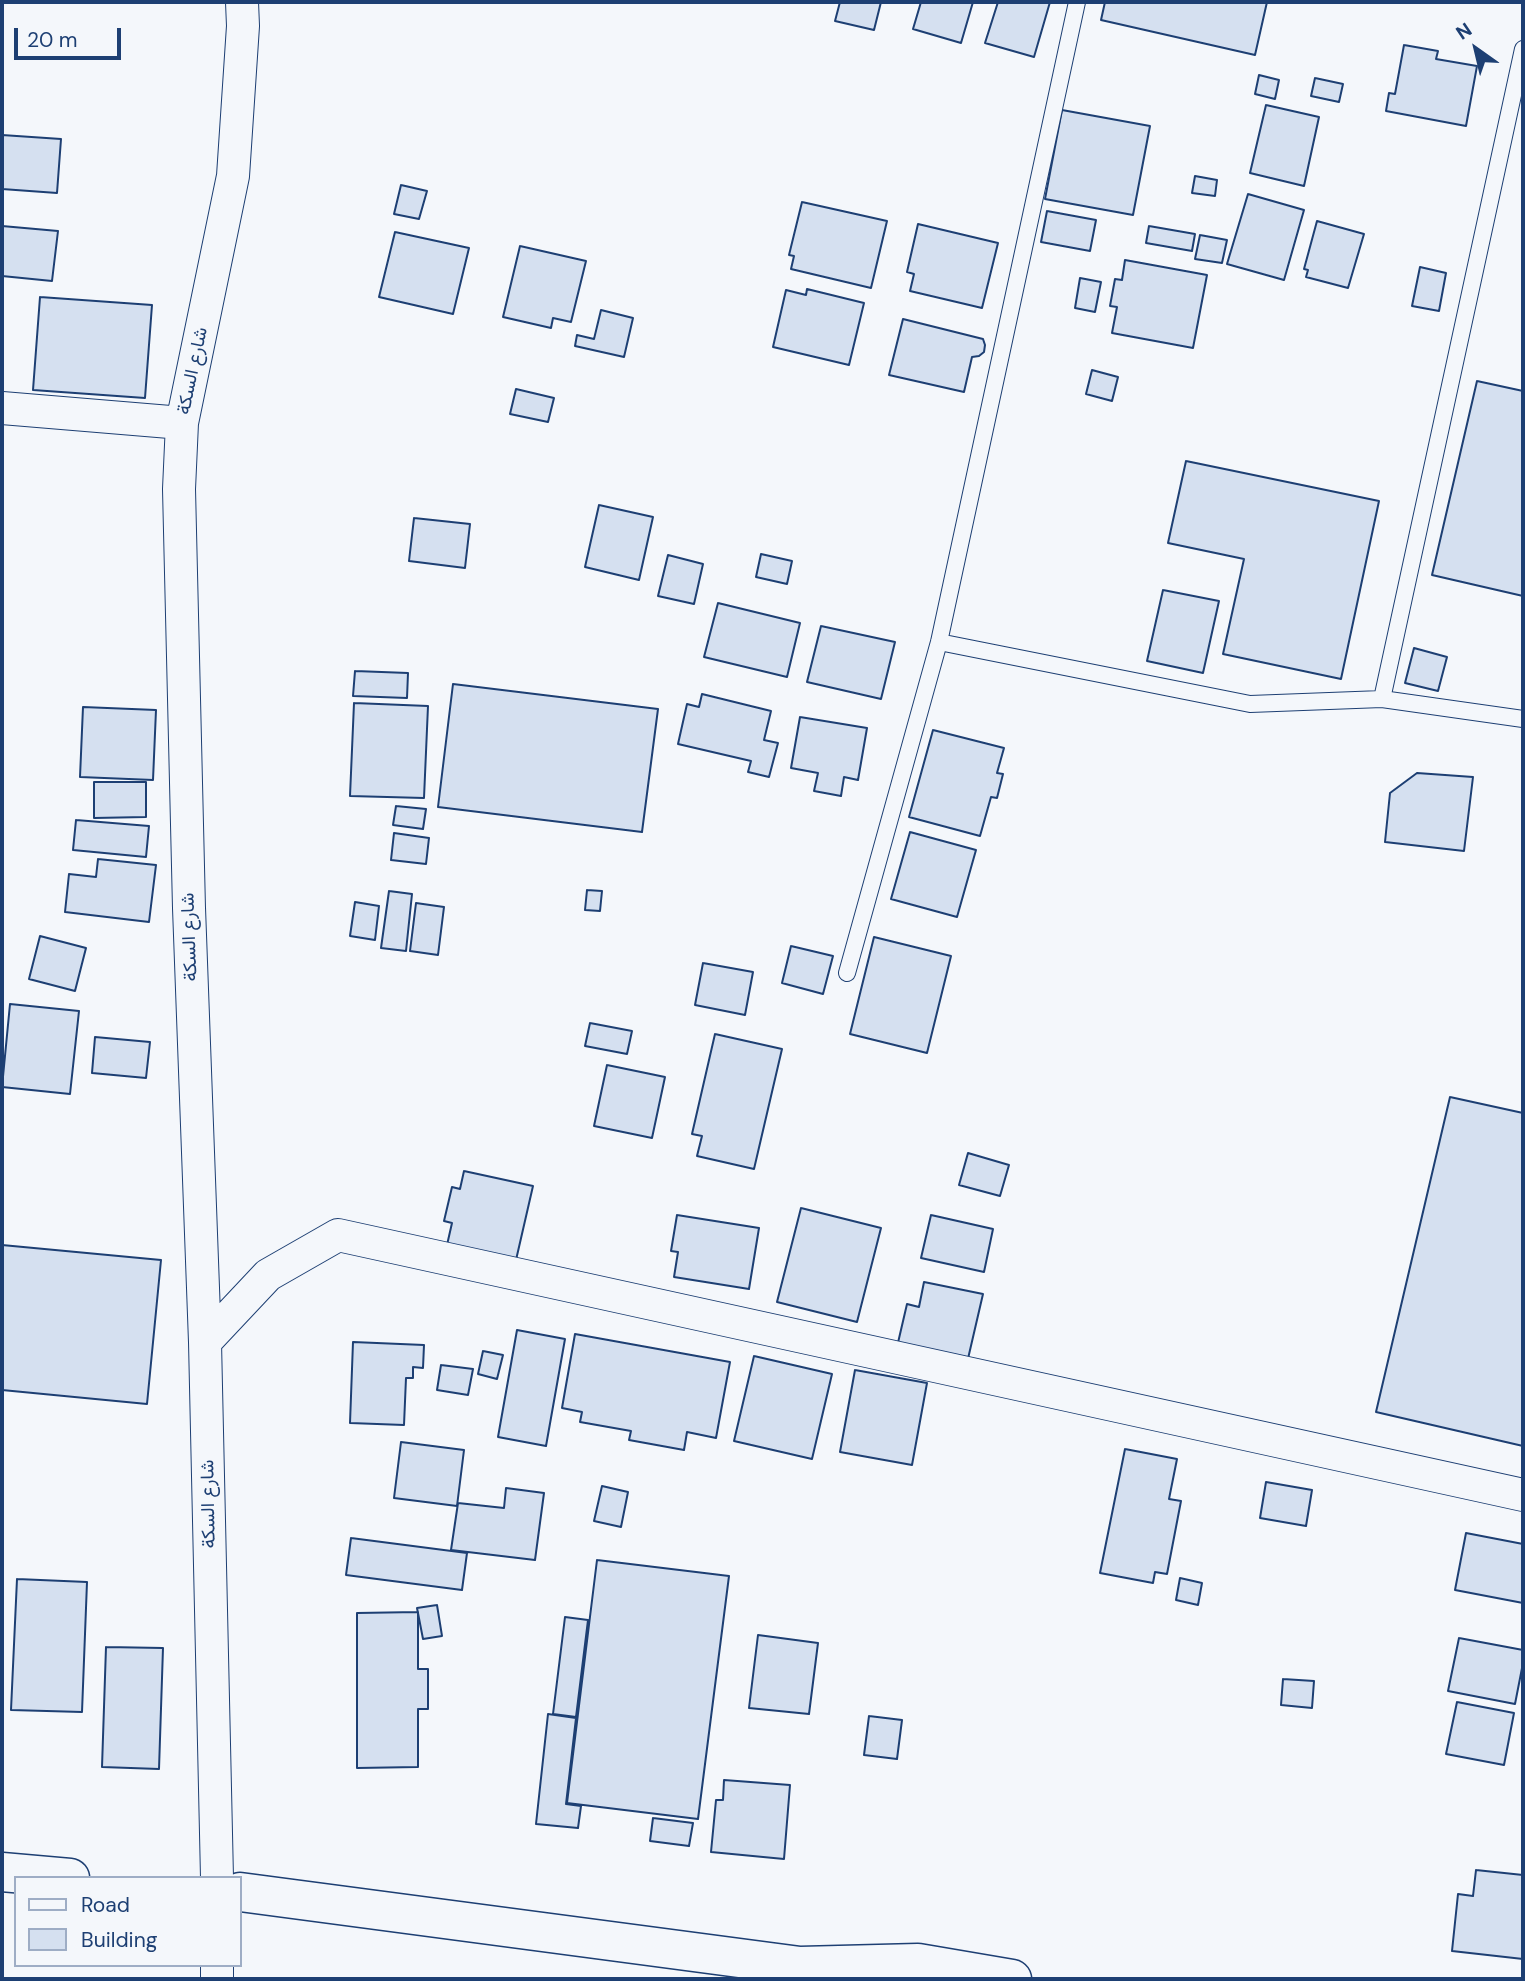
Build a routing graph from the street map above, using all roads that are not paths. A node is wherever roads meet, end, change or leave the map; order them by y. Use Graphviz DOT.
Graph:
graph roads {
  1 [pos="242,2"];
  2 [pos="1077,2"];
  3 [pos="1523,49"];
  4 [pos="2,408"];
  5 [pos="182,423"];
  6 [pos="939,642"];
  7 [pos="1382,699"];
  8 [pos="1523,719"];
  9 [pos="847,973"];
  10 [pos="205,1342"];
  11 [pos="1523,1495"];
  12 [pos="2,1872"];
  13 [pos="47,1876"];
  14 [pos="217,1876"];
  15 [pos="242,1892"];
  16 [pos="1012,1979"];
  1 -- 5 [label="street, شارع السكة"];
  2 -- 6 [label="lane"];
  3 -- 7 [label="lane"];
  4 -- 5 [label="street"];
  5 -- 10 [label="street, شارع السكة"];
  6 -- 7 [label="lane"];
  6 -- 9 [label="lane"];
  7 -- 8 [label="lane"];
  10 -- 11 [label="street"];
  10 -- 14 [label="street, شارع السكة"];
  12 -- 13 [label="main road"];
  15 -- 16 [label="main road"];
}
